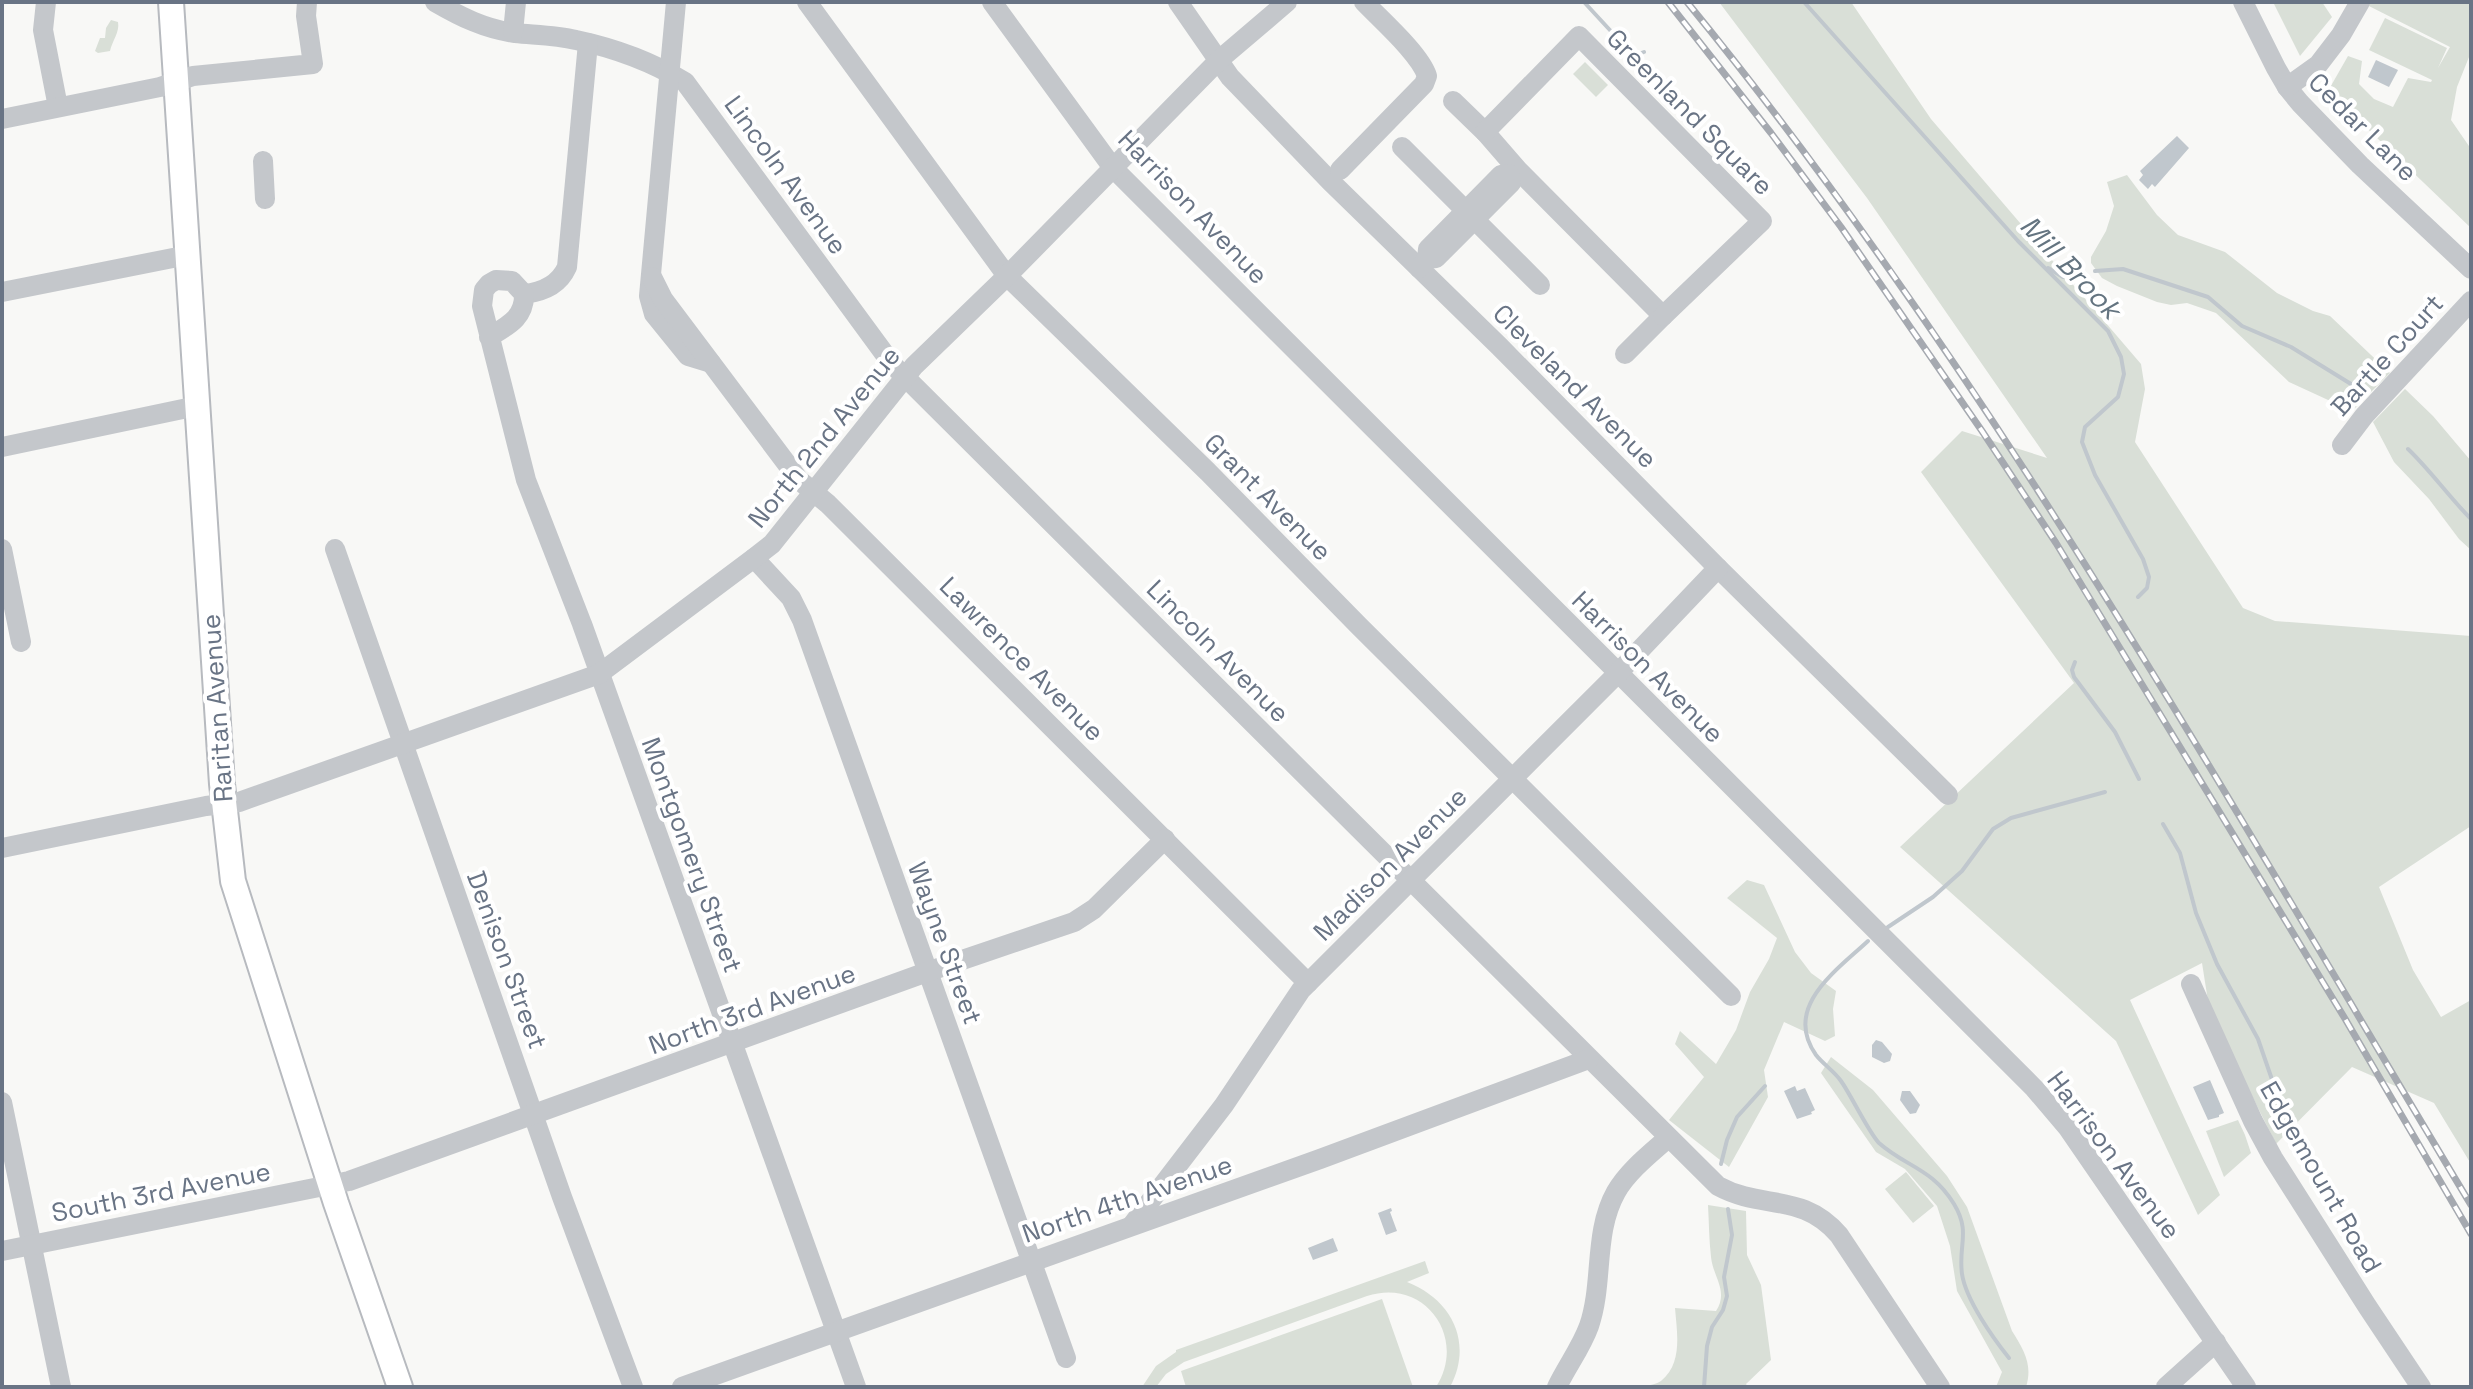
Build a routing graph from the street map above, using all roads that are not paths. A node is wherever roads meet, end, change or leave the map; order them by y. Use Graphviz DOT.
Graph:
graph roads {
  1 [pos="46,2"];
  2 [pos="171,2"];
  3 [pos="307,2"];
  4 [pos="435,2"];
  5 [pos="516,2"];
  6 [pos="676,2"];
  7 [pos="807,2"];
  8 [pos="992,2"];
  9 [pos="1178,2"];
  10 [pos="1287,2"];
  11 [pos="1364,2"];
  12 [pos="2243,2"];
  13 [pos="2360,2"];
  14 [pos="513,32"];
  15 [pos="588,43"];
  16 [pos="1219,60"];
  17 [pos="669,72"];
  18 [pos="177,81"];
  19 [pos="2287,87"];
  20 [pos="1453,101"];
  21 [pos="58,107"];
  22 [pos="2,119"];
  23 [pos="1485,132"];
  24 [pos="1402,147"];
  25 [pos="263,161"];
  26 [pos="1113,168"];
  27 [pos="1340,170"];
  28 [pos="1512,171"];
  29 [pos="265,199"];
  30 [pos="1469,216"];
  31 [pos="188,255"];
  32 [pos="1423,264"];
  33 [pos="2471,269"];
  34 [pos="1007,276"];
  35 [pos="1540,285"];
  36 [pos="2,292"];
  37 [pos="524,294"];
  38 [pos="2471,301"];
  39 [pos="1663,316"];
  40 [pos="489,337"];
  41 [pos="1625,354"];
  42 [pos="906,377"];
  43 [pos="197,406"];
  44 [pos="2342,445"];
  45 [pos="2,447"];
  46 [pos="813,491"];
  47 [pos="2,549"];
  48 [pos="335,549"];
  49 [pos="754,558"];
  50 [pos="1718,568"];
  51 [pos="21,642"];
  52 [pos="1618,673"];
  53 [pos="599,674"];
  54 [pos="401,743"];
  55 [pos="1514,778"];
  56 [pos="1948,795"];
  57 [pos="224,803"];
  58 [pos="1165,839"];
  59 [pos="2,848"];
  60 [pos="1411,880"];
  61 [pos="927,972"];
  62 [pos="1308,983"];
  63 [pos="2191,984"];
  64 [pos="1731,996"];
  65 [pos="732,1045"];
  66 [pos="1589,1059"];
  67 [pos="2,1102"];
  68 [pos="534,1115"];
  69 [pos="1668,1138"];
  70 [pos="330,1185"];
  71 [pos="1132,1225"];
  72 [pos="32,1245"];
  73 [pos="2,1251"];
  74 [pos="1032,1260"];
  75 [pos="836,1331"];
  76 [pos="2216,1342"];
  77 [pos="1066,1358"];
  78 [pos="61,1387"];
  79 [pos="400,1387"];
  80 [pos="633,1387"];
  81 [pos="682,1387"];
  82 [pos="856,1387"];
  83 [pos="1557,1387"];
  84 [pos="1940,1387"];
  85 [pos="2166,1387"];
  86 [pos="2246,1387"];
  87 [pos="2421,1387"];
  1 -- 21 [label="street"];
  2 -- 18 [label="main road, Raritan Avenue"];
  3 -- 18 [label="street"];
  4 -- 14 [label="street, Lincoln Avenue"];
  5 -- 14 [label="street"];
  6 -- 17 [label="street, Lawrence Avenue"];
  7 -- 34 [label="street, Grant Avenue"];
  8 -- 26 [label="street, Harrison Avenue"];
  9 -- 16 [label="street, Cleveland Avenue"];
  10 -- 16 [label="street, North 2nd Avenue"];
  11 -- 27 [label="street"];
  12 -- 19 [label="street, Cedar Lane"];
  13 -- 19 [label="street"];
  14 -- 15 [label="street, Lincoln Avenue"];
  15 -- 17 [label="street, Lincoln Avenue"];
  15 -- 37 [label="street"];
  16 -- 26 [label="street, North 2nd Avenue"];
  16 -- 32 [label="street, Cleveland Avenue"];
  17 -- 42 [label="street, Lincoln Avenue"];
  17 -- 46 [label="street, Lawrence Avenue"];
  18 -- 21 [label="street"];
  18 -- 31 [label="main road, Raritan Avenue"];
  19 -- 33 [label="street, Cedar Lane"];
  20 -- 23 [label="street"];
  21 -- 22 [label="street"];
  23 -- 28 [label="street"];
  23 -- 39 [label="street, Greenland Square"];
  24 -- 30 [label="street"];
  25 -- 29 [label="street"];
  26 -- 34 [label="street, North 2nd Avenue"];
  26 -- 52 [label="street, Harrison Avenue"];
  28 -- 30 [label="street"];
  28 -- 39 [label="street"];
  30 -- 32 [label="street"];
  30 -- 35 [label="street"];
  31 -- 36 [label="street"];
  31 -- 43 [label="main road, Raritan Avenue"];
  32 -- 50 [label="street, Cleveland Avenue"];
  34 -- 42 [label="street, North 2nd Avenue"];
  34 -- 55 [label="street, Grant Avenue"];
  37 -- 40 [label="street"];
  37 -- 40 [label="street, Montgomery Street"];
  38 -- 44 [label="street, Bartle Court"];
  39 -- 41 [label="street, Greenland Square"];
  40 -- 53 [label="street, Montgomery Street"];
  42 -- 46 [label="street, North 2nd Avenue"];
  42 -- 60 [label="street, Lincoln Avenue"];
  43 -- 45 [label="street"];
  43 -- 57 [label="main road, Raritan Avenue"];
  46 -- 49 [label="street, North 2nd Avenue"];
  46 -- 58 [label="street, Lawrence Avenue"];
  47 -- 51 [label="street"];
  48 -- 54 [label="street, Denison Street"];
  49 -- 53 [label="street, North 2nd Avenue"];
  49 -- 61 [label="street, Wayne Street"];
  50 -- 52 [label="street, Madison Avenue"];
  50 -- 56 [label="street, Cleveland Avenue"];
  52 -- 55 [label="street, Madison Avenue"];
  52 -- 76 [label="street, Harrison Avenue"];
  53 -- 54 [label="street, North 2nd Avenue"];
  53 -- 65 [label="street, Montgomery Street"];
  54 -- 57 [label="street, North 2nd Avenue"];
  54 -- 68 [label="street, Denison Street"];
  55 -- 60 [label="street, Madison Avenue"];
  55 -- 64 [label="street, Grant Avenue"];
  57 -- 59 [label="street, North 2nd Avenue"];
  57 -- 70 [label="main road, Raritan Avenue"];
  58 -- 61 [label="street, North 3rd Avenue"];
  58 -- 62 [label="street, Lawrence Avenue"];
  60 -- 62 [label="street, Madison Avenue"];
  60 -- 66 [label="street, Lincoln Avenue"];
  61 -- 65 [label="street, North 3rd Avenue"];
  61 -- 74 [label="street, Wayne Street"];
  62 -- 71 [label="street, Madison Avenue"];
  63 -- 87 [label="street, Edgemount Road"];
  65 -- 68 [label="street, North 3rd Avenue"];
  65 -- 75 [label="street, Montgomery Street"];
  66 -- 69 [label="street, Lincoln Avenue"];
  66 -- 71 [label="street, North 4th Avenue"];
  67 -- 72 [label="street"];
  68 -- 70 [label="street, North 3rd Avenue"];
  68 -- 80 [label="street, Denison Street"];
  69 -- 83 [label="street"];
  69 -- 84 [label="street, Lincoln Avenue"];
  70 -- 72 [label="street, South 3rd Avenue"];
  70 -- 79 [label="main road, Raritan Avenue"];
  71 -- 74 [label="street, North 4th Avenue"];
  72 -- 73 [label="street, South 3rd Avenue"];
  72 -- 78 [label="street"];
  74 -- 75 [label="street, North 4th Avenue"];
  74 -- 77 [label="street, Wayne Street"];
  75 -- 81 [label="street, North 4th Avenue"];
  75 -- 82 [label="street, Montgomery Street"];
  76 -- 85 [label="street"];
  76 -- 86 [label="street, Harrison Avenue"];
}
